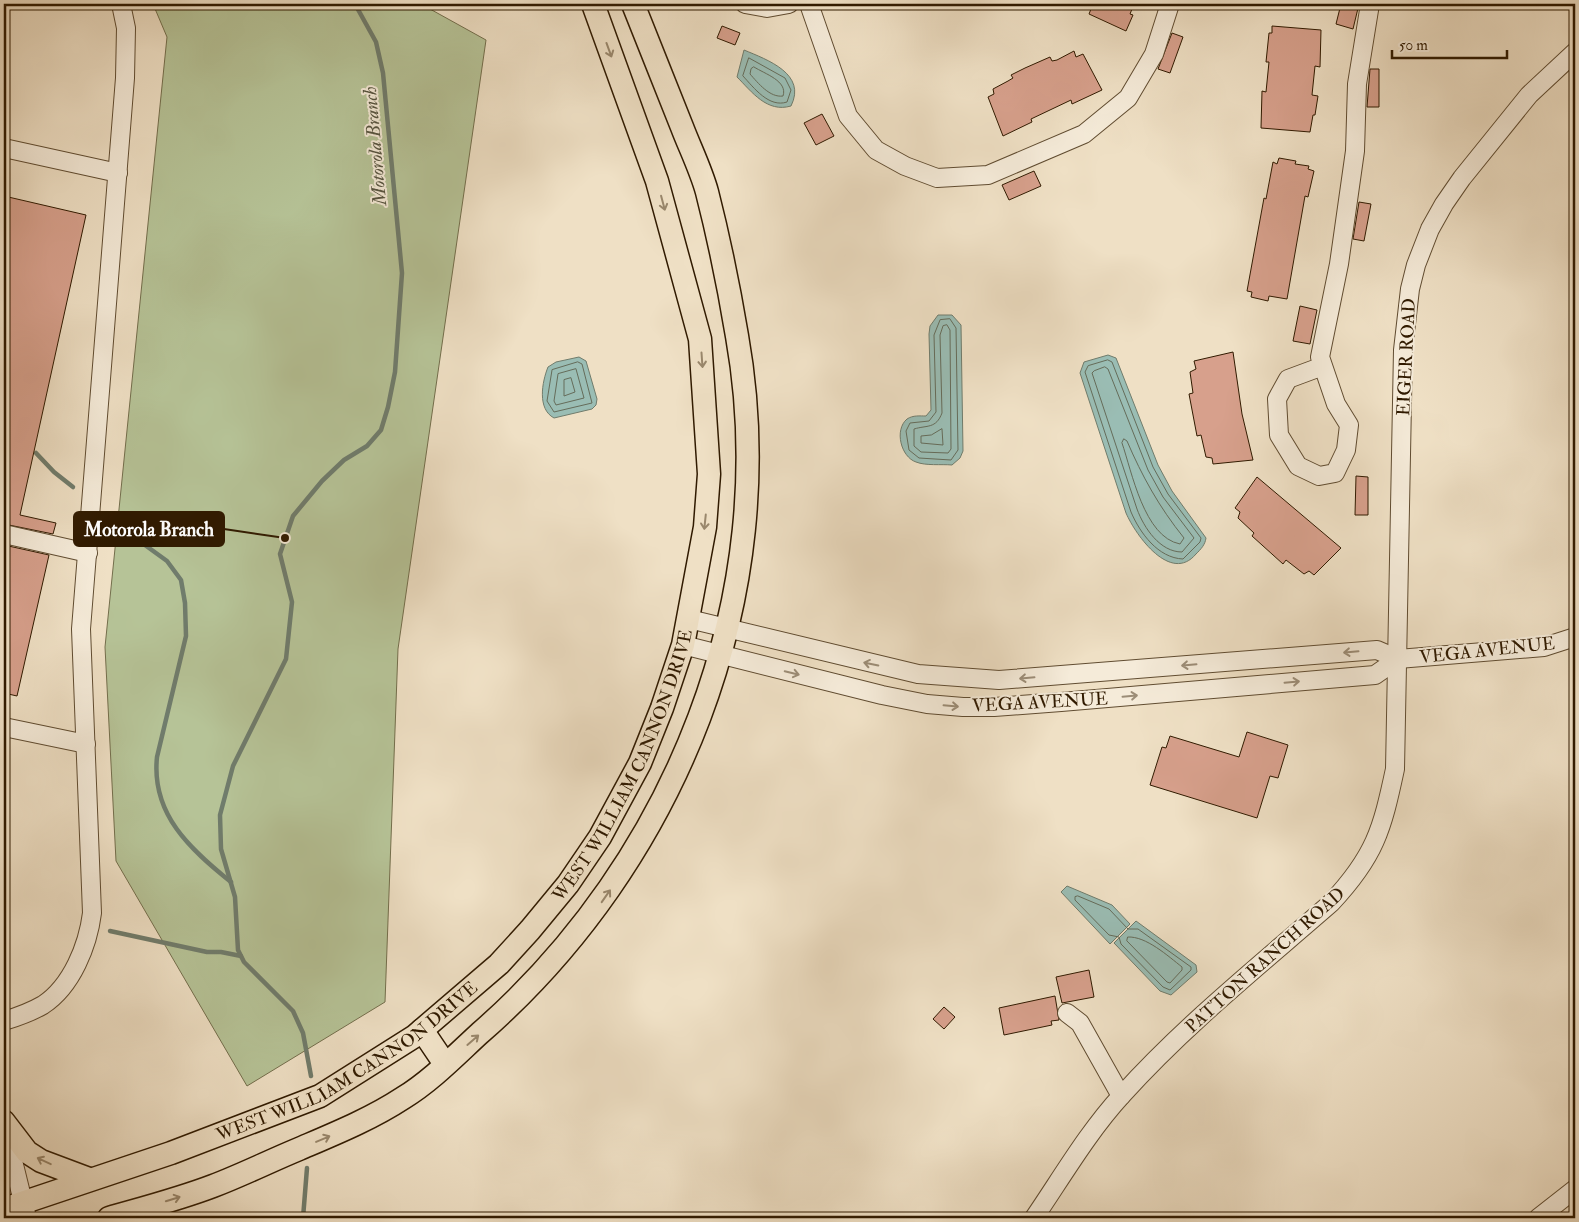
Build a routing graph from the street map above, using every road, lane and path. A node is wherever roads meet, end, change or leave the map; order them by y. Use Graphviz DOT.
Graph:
graph roads {
  1 [pos="121,4"];
  2 [pos="592,4"];
  3 [pos="634,4"];
  4 [pos="745,4"];
  5 [pos="789,4"];
  6 [pos="809,4"];
  7 [pos="1170,4"];
  8 [pos="1370,4"];
  9 [pos="1575,52"];
  10 [pos="4,148"];
  11 [pos="118,174"];
  12 [pos="1323,366"];
  13 [pos="4,534"];
  14 [pos="88,553"];
  15 [pos="689,619"];
  16 [pos="726,628"];
  17 [pos="1575,637"];
  18 [pos="683,645"];
  19 [pos="718,655"];
  20 [pos="1398,659"];
  21 [pos="4,727"];
  22 [pos="86,744"];
  23 [pos="1067,1013"];
  24 [pos="4,1021"];
  25 [pos="422,1030"];
  26 [pos="445,1064"];
  27 [pos="1121,1096"];
  28 [pos="4,1122"];
  29 [pos="89,1180"];
  30 [pos="1575,1189"];
  31 [pos="18,1210"];
  32 [pos="109,1218"];
  33 [pos="1034,1218"];
  34 [pos="1538,1218"];
  1 -- 11 [label="street"];
  2 -- 15 [label="main road, WEST WILLIAM CANNON DRIVE, one-way"];
  3 -- 16 [label="main road"];
  4 -- 5 [label="street"];
  6 -- 7 [label="street"];
  8 -- 12 [label="street"];
  9 -- 20 [label="street, EIGER ROAD"];
  10 -- 11 [label="street"];
  11 -- 14 [label="street"];
  12 -- 12 [label="street"];
  13 -- 14 [label="street"];
  14 -- 22 [label="street"];
  15 -- 16 [label="street, VEGA AVENUE"];
  15 -- 18 [label="main road, WEST WILLIAM CANNON DRIVE"];
  16 -- 19 [label="main road"];
  20 -- 16 [label="street, VEGA AVENUE, one-way"];
  17 -- 20 [label="street, VEGA AVENUE"];
  18 -- 19 [label="street, VEGA AVENUE"];
  18 -- 25 [label="main road, WEST WILLIAM CANNON DRIVE"];
  19 -- 20 [label="street, VEGA AVENUE, one-way"];
  26 -- 19 [label="main road, one-way"];
  20 -- 27 [label="street, PATTON RANCH ROAD"];
  21 -- 22 [label="street"];
  22 -- 24 [label="street"];
  23 -- 27 [label="street"];
  25 -- 26 [label="main road"];
  25 -- 29 [label="main road, WEST WILLIAM CANNON DRIVE"];
  32 -- 26 [label="main road, one-way"];
  27 -- 33 [label="street, PATTON RANCH ROAD"];
  29 -- 28 [label="main road, one-way"];
  28 -- 31 [label="street"];
  29 -- 31 [label="main road, WEST WILLIAM CANNON DRIVE"];
  30 -- 34 [label="street"];
}
